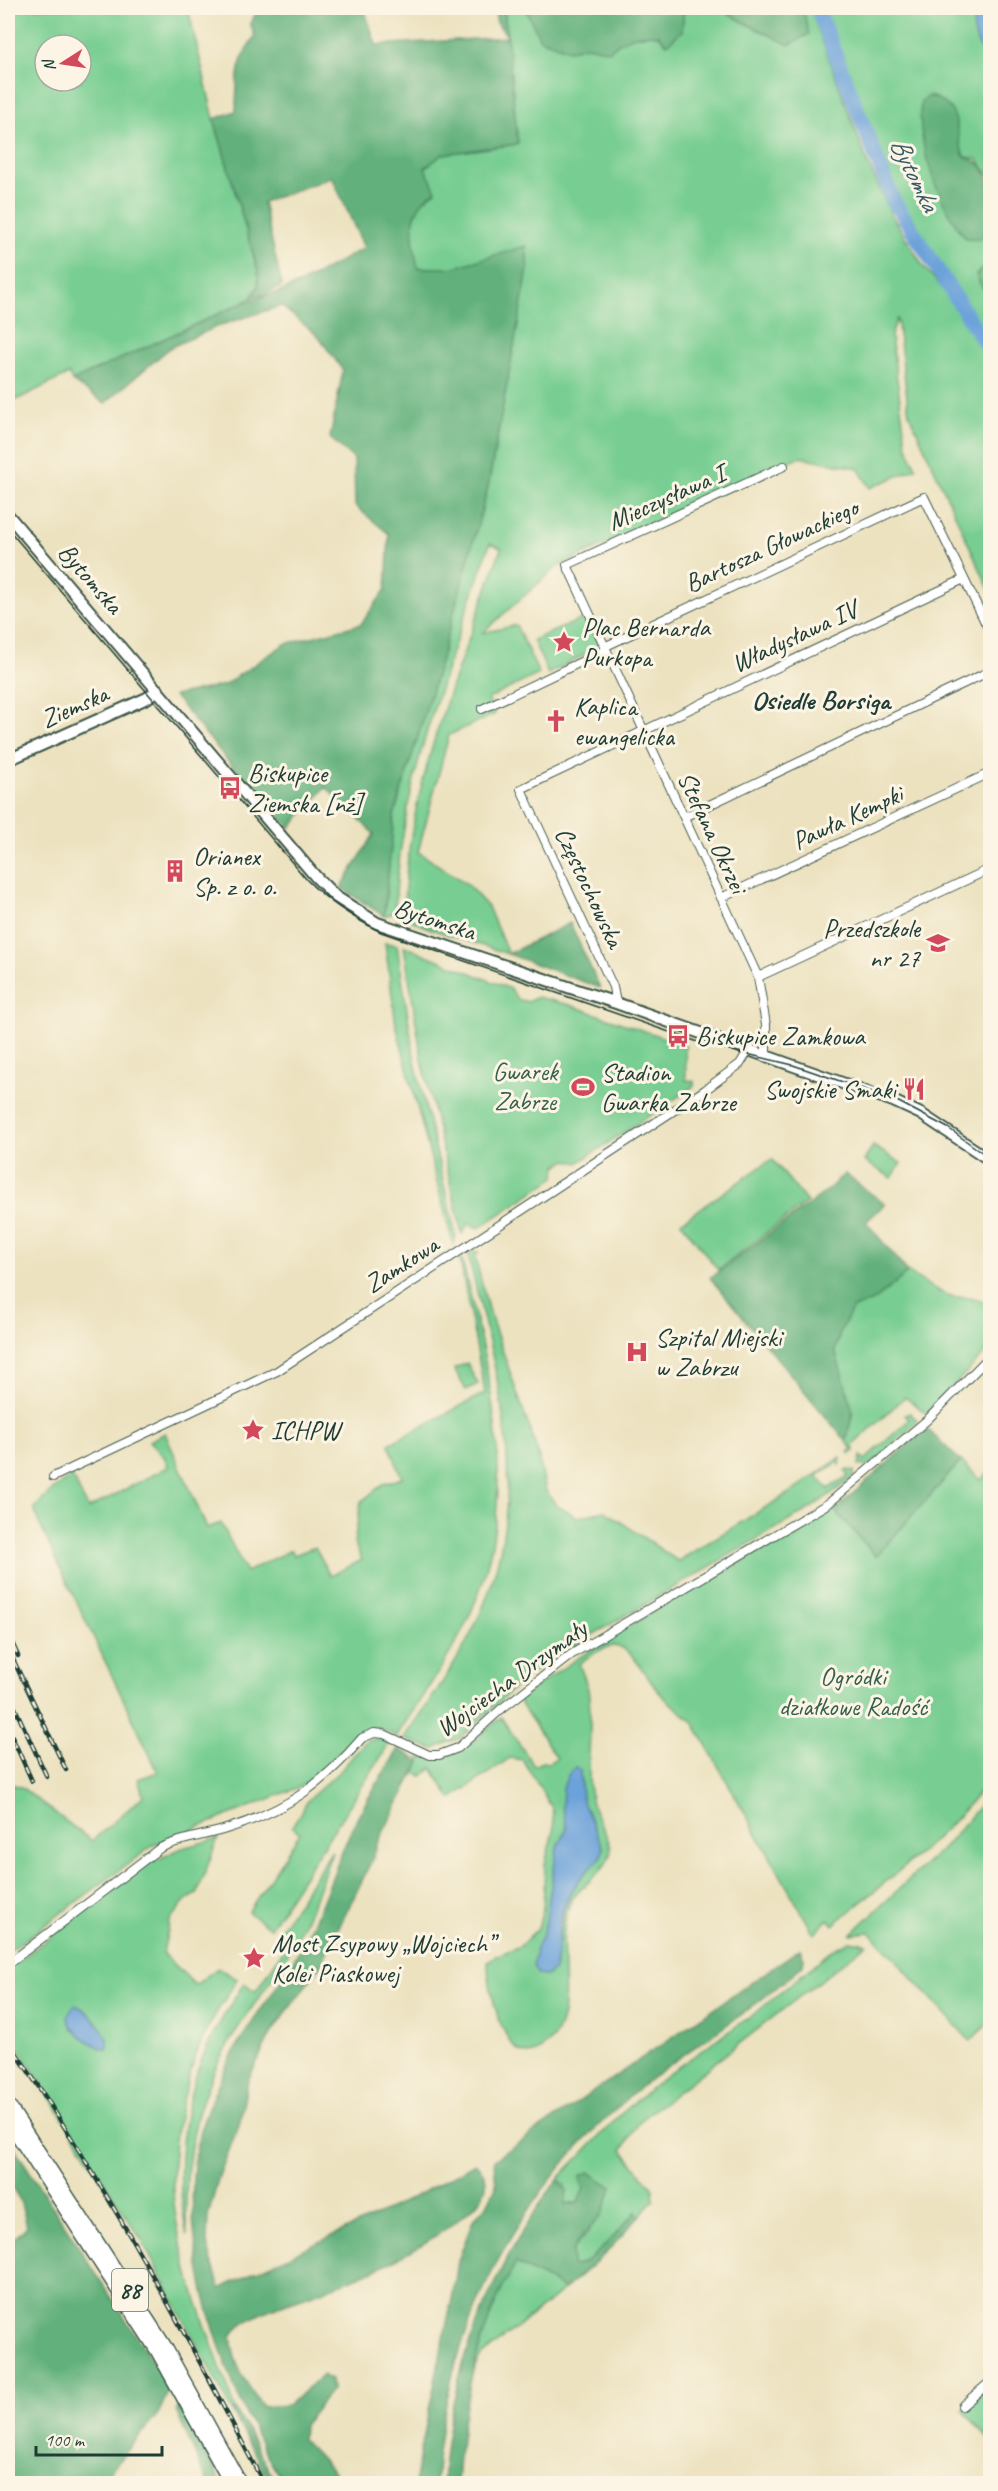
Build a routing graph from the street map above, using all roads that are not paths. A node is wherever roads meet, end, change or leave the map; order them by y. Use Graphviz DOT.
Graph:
graph roads {
  1 [pos="784,466"];
  2 [pos="8,515"];
  3 [pos="567,565"];
  4 [pos="964,579"];
  5 [pos="990,632"];
  6 [pos="605,649"];
  7 [pos="990,671"];
  8 [pos="158,690"];
  9 [pos="482,709"];
  10 [pos="642,732"];
  11 [pos="8,760"];
  12 [pos="990,773"];
  13 [pos="521,789"];
  14 [pos="684,817"];
  15 [pos="990,869"];
  16 [pos="721,898"];
  17 [pos="758,977"];
  18 [pos="616,1003"];
  19 [pos="748,1051"];
  20 [pos="766,1057"];
  21 [pos="990,1161"];
  22 [pos="990,1356"];
  23 [pos="53,1477"];
  24 [pos="8,1964"];
  25 [pos="8,2104"];
  26 [pos="8,2121"];
  27 [pos="990,2382"];
  28 [pos="962,2406"];
  29 [pos="231,2484"];
  30 [pos="241,2484"];
  1 -- 3 [label="street, Mieczysława I"];
  2 -- 8 [label="street, Bytomska"];
  3 -- 6 [label="street, Stefana Okrzei"];
  4 -- 5 [label="street"];
  4 -- 6 [label="street, Bartosza Głowackiego"];
  4 -- 10 [label="street, Władysława IV"];
  6 -- 9 [label="street"];
  6 -- 10 [label="street, Stefana Okrzei"];
  7 -- 14 [label="street"];
  8 -- 11 [label="street, Ziemska"];
  8 -- 18 [label="street, Bytomska"];
  10 -- 13 [label="street, Władysława IV"];
  10 -- 14 [label="street, Stefana Okrzei"];
  12 -- 16 [label="street, Pawła Kempki"];
  13 -- 18 [label="street, Częstochowska"];
  14 -- 16 [label="street, Stefana Okrzei"];
  15 -- 17 [label="street"];
  16 -- 17 [label="street, Stefana Okrzei"];
  17 -- 20 [label="street, Stefana Okrzei"];
  18 -- 19 [label="street, Bytomska"];
  19 -- 20 [label="street, Bytomska"];
  19 -- 23 [label="street, Zamkowa"];
  20 -- 21 [label="street, Bytomska"];
  22 -- 24 [label="street, Wojciecha Drzymały"];
  25 -- 30 [label="main road, 88"];
  26 -- 29 [label="main road, 88"];
  27 -- 28 [label="street"];
}
